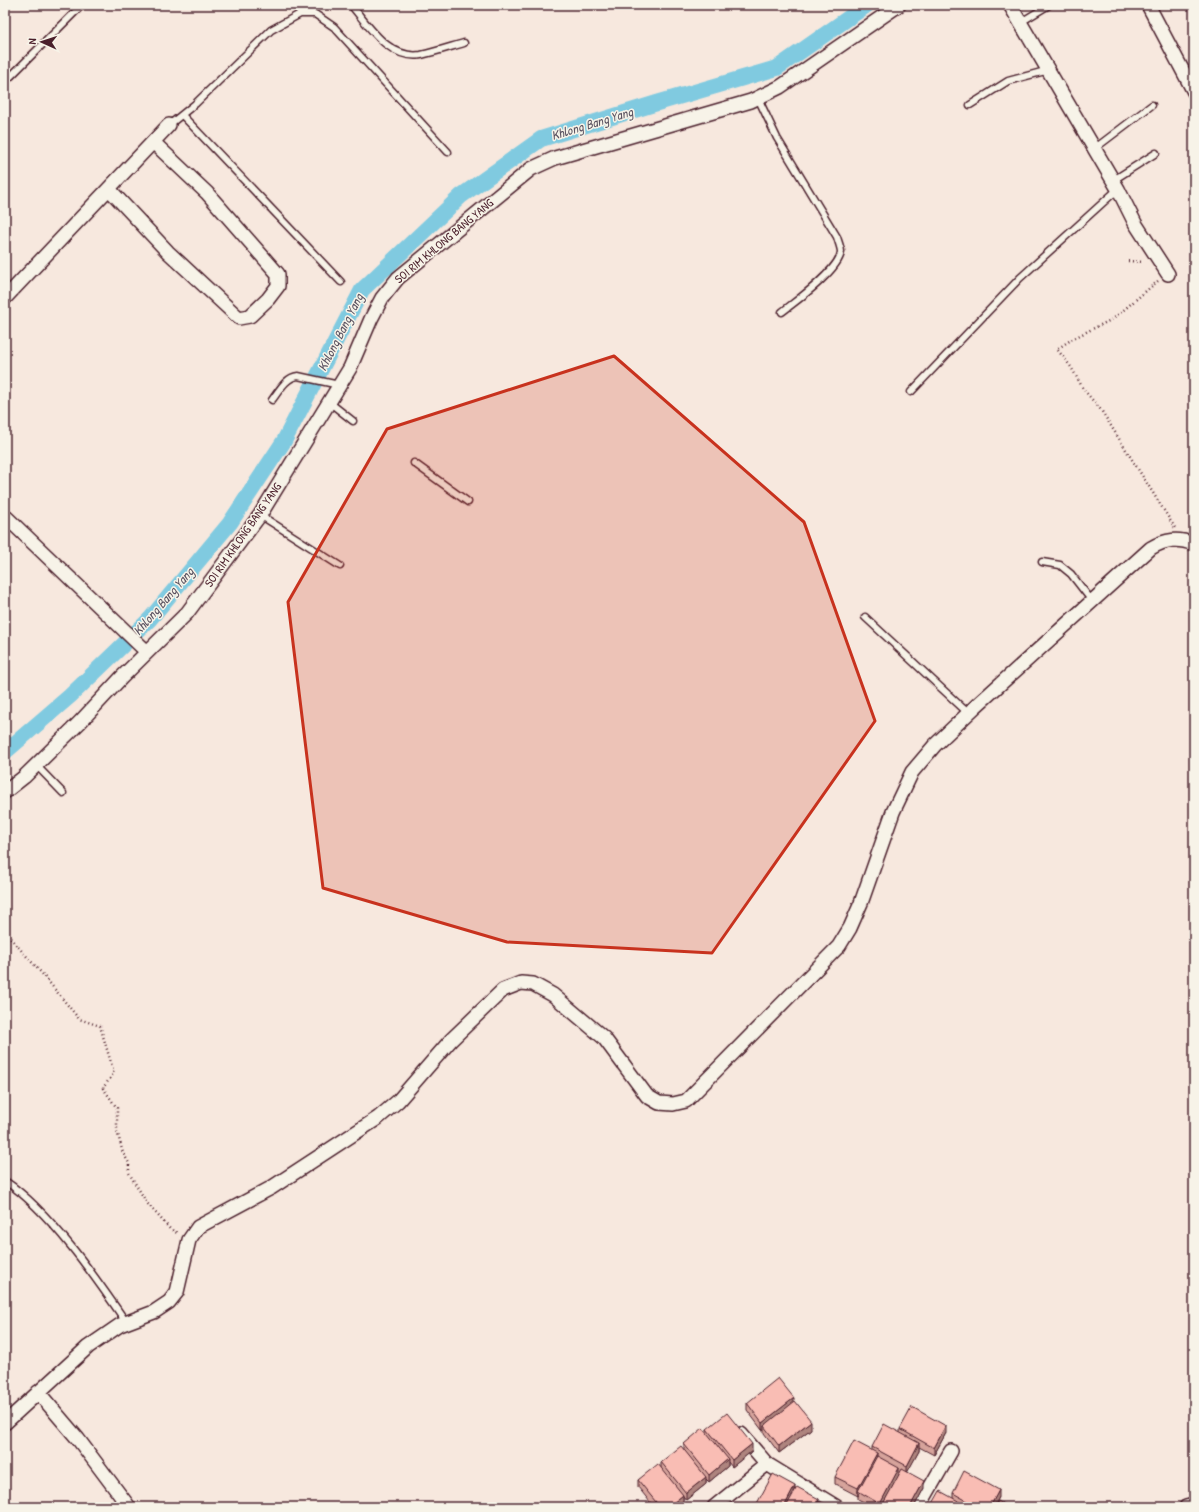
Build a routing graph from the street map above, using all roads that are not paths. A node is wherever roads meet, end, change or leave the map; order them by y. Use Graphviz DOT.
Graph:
graph roads {
  1 [pos="82,5"];
  2 [pos="351,5"];
  3 [pos="898,5"];
  4 [pos="1010,5"];
  5 [pos="1049,5"];
  6 [pos="1148,5"];
  7 [pos="1022,22"];
  8 [pos="464,43"];
  9 [pos="1049,70"];
  10 [pos="5,82"];
  11 [pos="1194,92"];
  12 [pos="758,98"];
  13 [pos="970,105"];
  14 [pos="1152,105"];
  15 [pos="182,115"];
  16 [pos="169,125"];
  17 [pos="153,142"];
  18 [pos="1094,149"];
  19 [pos="448,152"];
  20 [pos="1156,153"];
  21 [pos="1115,185"];
  22 [pos="109,189"];
  23 [pos="1168,274"];
  24 [pos="341,282"];
  25 [pos="5,298"];
  26 [pos="782,312"];
  27 [pos="339,385"];
  28 [pos="911,392"];
  29 [pos="272,400"];
  30 [pos="329,402"];
  31 [pos="353,421"];
  32 [pos="414,462"];
  33 [pos="468,502"];
  34 [pos="260,515"];
  35 [pos="5,516"];
  36 [pos="1188,542"];
  37 [pos="1042,562"];
  38 [pos="340,566"];
  39 [pos="1092,601"];
  40 [pos="865,617"];
  41 [pos="144,649"];
  42 [pos="968,714"];
  43 [pos="36,765"];
  44 [pos="5,792"];
  45 [pos="63,793"];
  46 [pos="5,1181"];
  47 [pos="126,1322"];
  48 [pos="38,1392"];
  49 [pos="5,1423"];
  50 [pos="734,1425"];
  51 [pos="951,1451"];
  52 [pos="767,1464"];
  53 [pos="1194,1505"];
  54 [pos="129,1507"];
  55 [pos="714,1507"];
  56 [pos="837,1507"];
  57 [pos="919,1507"];
  58 [pos="1186,1507"];
  1 -- 10 [label="lane"];
  2 -- 8 [label="lane"];
  3 -- 12 [label="street, SOI RIM KHLONG BANG YANG"];
  4 -- 7 [label="street"];
  5 -- 7 [label="lane"];
  6 -- 11 [label="street"];
  7 -- 9 [label="street"];
  9 -- 13 [label="lane"];
  9 -- 18 [label="street"];
  12 -- 26 [label="lane"];
  12 -- 27 [label="street, SOI RIM KHLONG BANG YANG"];
  14 -- 18 [label="lane"];
  15 -- 16 [label="lane"];
  15 -- 19 [label="lane"];
  15 -- 24 [label="lane"];
  16 -- 17 [label="street"];
  17 -- 22 [label="street"];
  17 -- 22 [label="street"];
  18 -- 21 [label="street"];
  20 -- 21 [label="lane"];
  21 -- 23 [label="street"];
  21 -- 28 [label="lane"];
  22 -- 25 [label="street"];
  27 -- 29 [label="lane"];
  27 -- 30 [label="street, SOI RIM KHLONG BANG YANG"];
  30 -- 31 [label="lane"];
  30 -- 34 [label="street, SOI RIM KHLONG BANG YANG"];
  32 -- 33 [label="lane"];
  34 -- 38 [label="lane"];
  34 -- 41 [label="street, SOI RIM KHLONG BANG YANG"];
  35 -- 41 [label="street"];
  36 -- 39 [label="street"];
  37 -- 39 [label="lane"];
  39 -- 42 [label="street"];
  40 -- 42 [label="lane"];
  41 -- 43 [label="street, SOI RIM KHLONG BANG YANG"];
  42 -- 47 [label="street"];
  43 -- 44 [label="street, SOI RIM KHLONG BANG YANG"];
  43 -- 45 [label="lane"];
  46 -- 47 [label="lane"];
  47 -- 48 [label="street"];
  48 -- 49 [label="street"];
  48 -- 54 [label="street"];
  50 -- 52 [label="street"];
  51 -- 57 [label="street"];
  52 -- 55 [label="street"];
  52 -- 56 [label="street"];
  53 -- 58 [label="street"];
}
